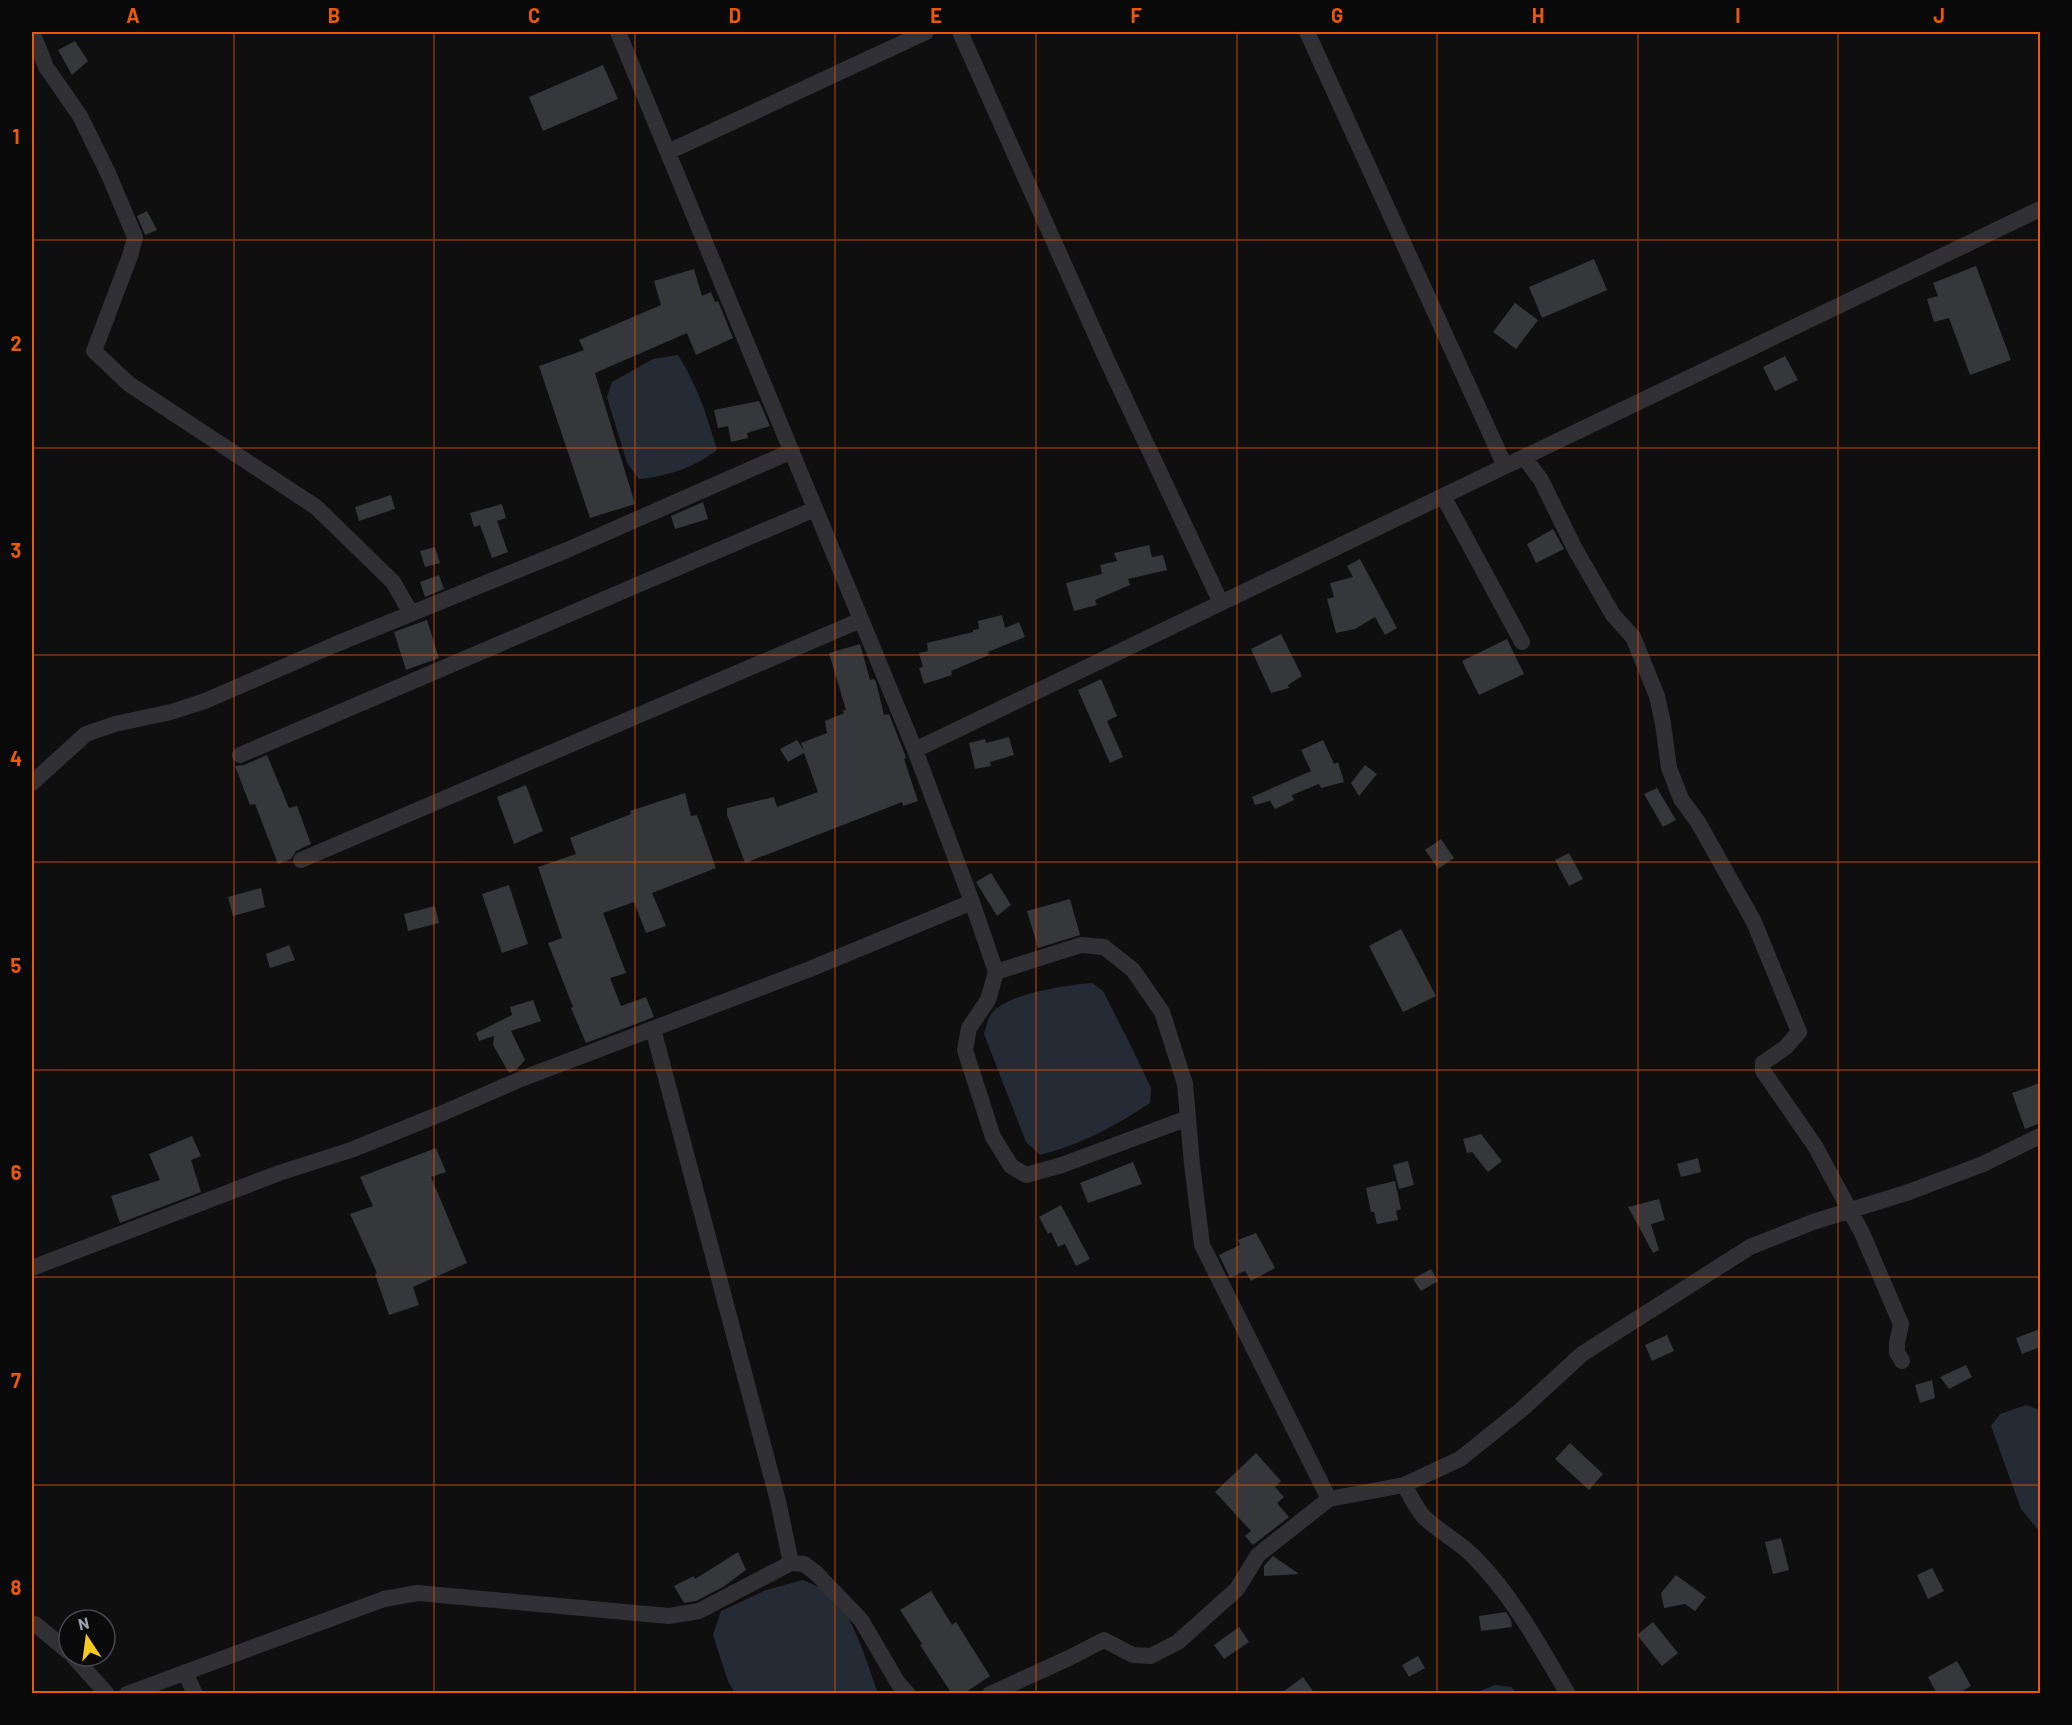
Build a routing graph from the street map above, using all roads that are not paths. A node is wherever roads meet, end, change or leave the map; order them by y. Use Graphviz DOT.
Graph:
graph roads {
  1 [pos="32,32"];
  2 [pos="618,32"];
  3 [pos="926,32"];
  4 [pos="960,32"];
  5 [pos="1307,32"];
  6 [pos="668,152"];
  7 [pos="2040,208"];
  8 [pos="792,451"];
  9 [pos="1524,457"];
  10 [pos="1505,466"];
  11 [pos="1443,496"];
  12 [pos="815,509"];
  13 [pos="1221,603"];
  14 [pos="411,613"];
  15 [pos="861,620"];
  16 [pos="1522,642"];
  17 [pos="915,750"];
  18 [pos="240,755"];
  19 [pos="32,783"];
  20 [pos="301,860"];
  21 [pos="972,902"];
  22 [pos="996,972"];
  23 [pos="653,1029"];
  24 [pos="1188,1118"];
  25 [pos="2040,1136"];
  26 [pos="1849,1211"];
  27 [pos="32,1268"];
  28 [pos="1902,1361"];
  29 [pos="1404,1485"];
  30 [pos="1329,1499"];
  31 [pos="791,1563"];
  32 [pos="32,1624"];
  33 [pos="57,1642"];
  34 [pos="84,1668"];
  35 [pos="185,1672"];
  36 [pos="107,1694"];
  37 [pos="127,1694"];
  38 [pos="195,1694"];
  39 [pos="908,1694"];
  40 [pos="990,1694"];
  41 [pos="1568,1694"];
  1 -- 14 [label="street"];
  2 -- 6 [label="street"];
  3 -- 6 [label="street"];
  4 -- 13 [label="street"];
  5 -- 10 [label="street"];
  6 -- 8 [label="street"];
  7 -- 9 [label="street"];
  8 -- 12 [label="street"];
  8 -- 14 [label="street"];
  9 -- 10 [label="street"];
  9 -- 26 [label="street"];
  10 -- 11 [label="street"];
  11 -- 13 [label="street"];
  11 -- 16 [label="street"];
  12 -- 15 [label="street"];
  12 -- 18 [label="street"];
  13 -- 17 [label="street"];
  14 -- 19 [label="street"];
  15 -- 17 [label="street"];
  15 -- 20 [label="street"];
  17 -- 21 [label="street"];
  21 -- 22 [label="street"];
  21 -- 23 [label="street"];
  22 -- 24 [label="street"];
  22 -- 24 [label="street"];
  23 -- 27 [label="street"];
  23 -- 31 [label="street"];
  24 -- 30 [label="street"];
  25 -- 26 [label="street"];
  26 -- 28 [label="street"];
  26 -- 29 [label="street"];
  29 -- 30 [label="street"];
  29 -- 41 [label="street"];
  30 -- 40 [label="street"];
  31 -- 35 [label="street"];
  31 -- 39 [label="street"];
  32 -- 33 [label="street"];
  34 -- 36 [label="street"];
  35 -- 37 [label="street"];
  35 -- 38 [label="street"];
}
